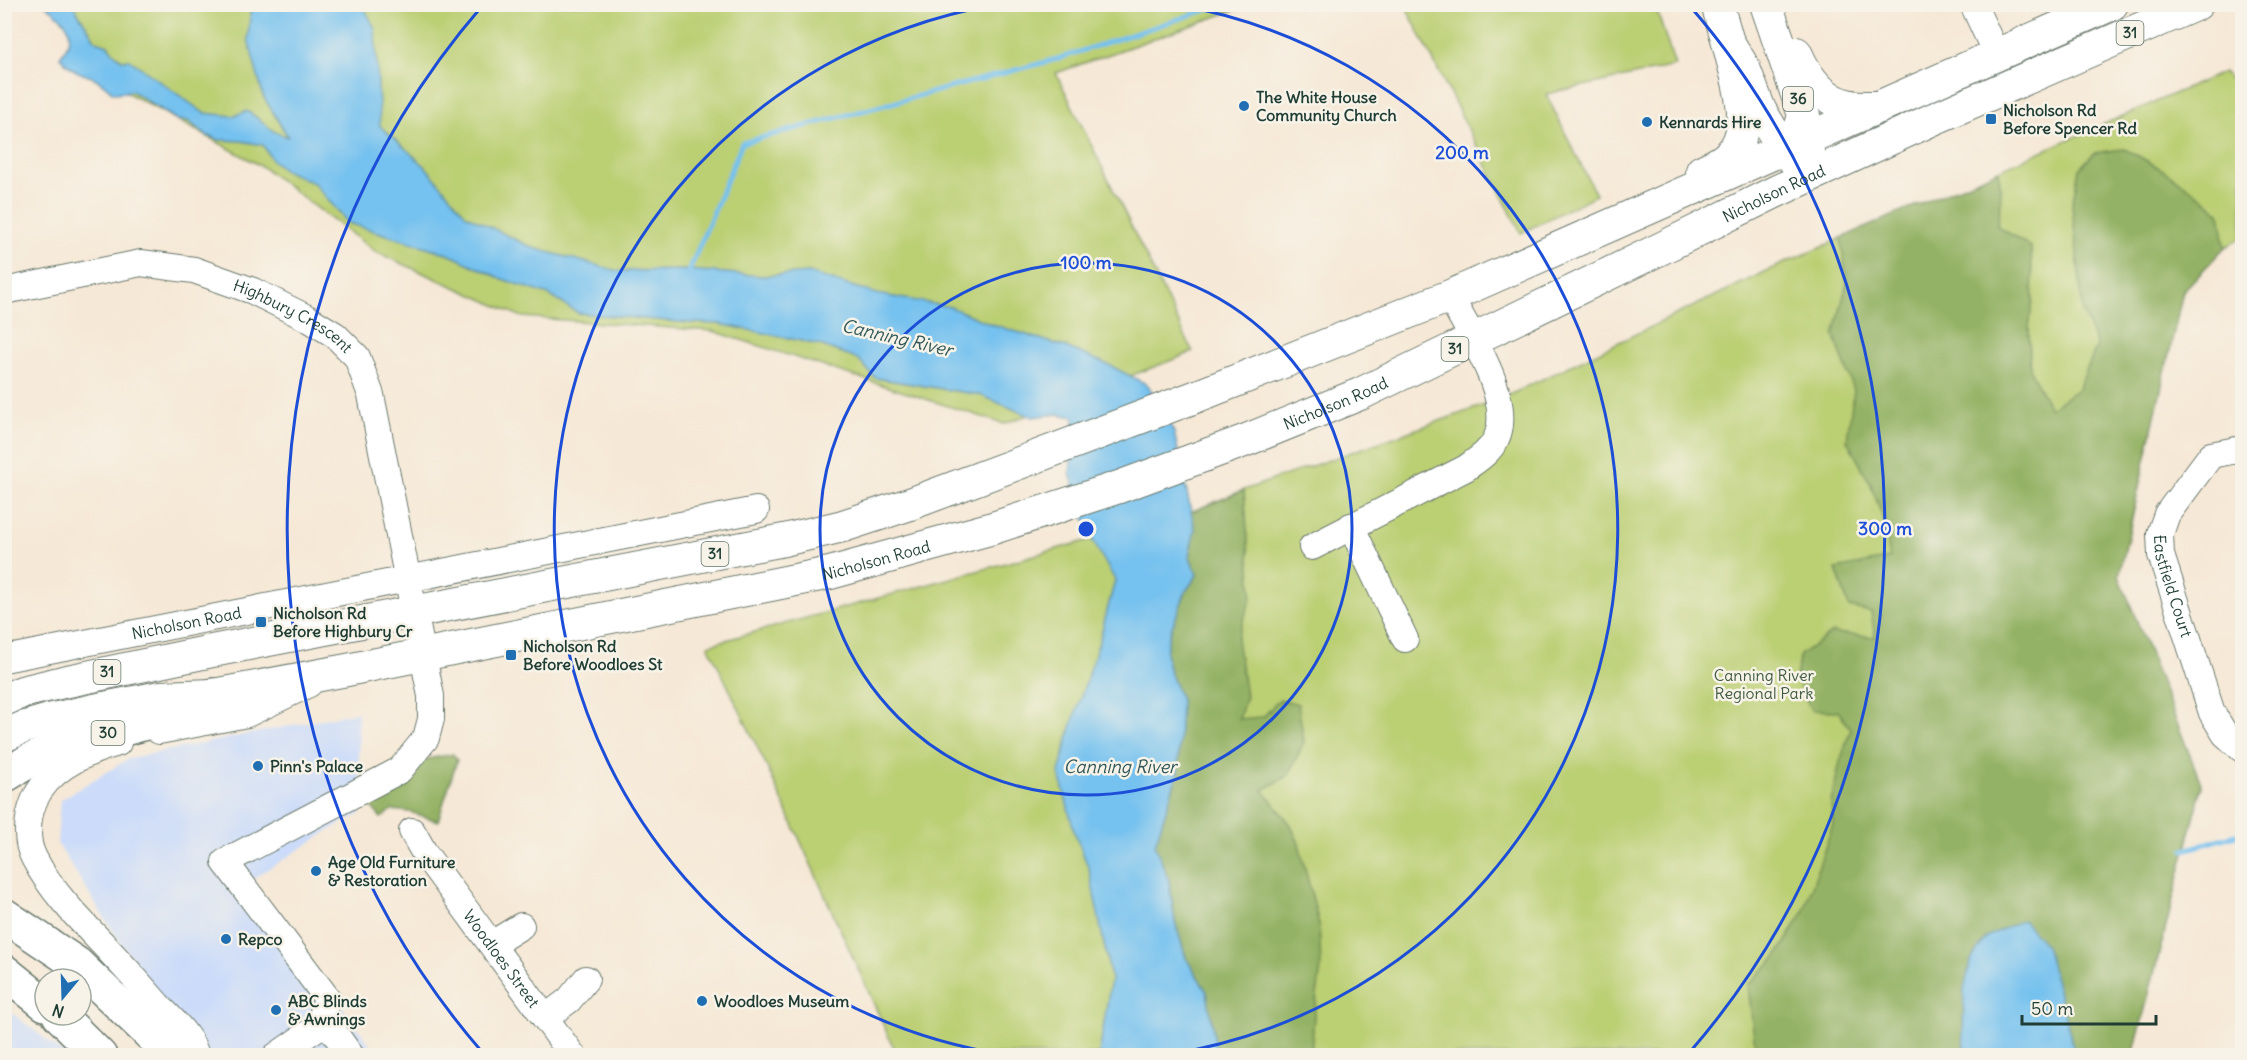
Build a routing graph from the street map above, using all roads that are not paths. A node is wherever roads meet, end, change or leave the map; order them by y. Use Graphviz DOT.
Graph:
graph roads {
  1 [pos="1718,4"];
  2 [pos="1766,4"];
  3 [pos="1777,4"];
  4 [pos="1973,4"];
  5 [pos="2112,4"];
  6 [pos="2197,4"];
  7 [pos="1728,42"];
  8 [pos="1997,56"];
  9 [pos="1881,107"];
  10 [pos="1796,143"];
  11 [pos="1836,164"];
  12 [pos="1775,192"];
  13 [pos="1646,211"];
  14 [pos="4,291"];
  15 [pos="1450,296"];
  16 [pos="1473,340"];
  17 [pos="2242,449"];
  18 [pos="756,510"];
  19 [pos="1351,526"];
  20 [pos="1312,546"];
  21 [pos="408,579"];
  22 [pos="414,611"];
  23 [pos="1406,639"];
  24 [pos="423,655"];
  25 [pos="4,659"];
  26 [pos="333,672"];
  27 [pos="213,694"];
  28 [pos="4,700"];
  29 [pos="4,736"];
  30 [pos="2242,749"];
  31 [pos="4,776"];
  32 [pos="412,831"];
  33 [pos="4,906"];
  34 [pos="4,915"];
  35 [pos="521,926"];
  36 [pos="44,941"];
  37 [pos="492,944"];
  38 [pos="4,971"];
  39 [pos="586,979"];
  40 [pos="33,994"];
  41 [pos="545,1018"];
  42 [pos="320,1026"];
  43 [pos="71,1027"];
  44 [pos="100,1056"];
  45 [pos="173,1056"];
  46 [pos="196,1056"];
  47 [pos="276,1056"];
  48 [pos="351,1056"];
  49 [pos="573,1056"];
  1 -- 7 [label="main road, 36"];
  2 -- 10 [label="main road, 36"];
  3 -- 9 [label="main road, 36"];
  4 -- 8 [label="street"];
  5 -- 8 [label="main road, Nicholson Road / 31"];
  6 -- 11 [label="main road, Nicholson Road / 31"];
  7 -- 10 [label="main road, 36"];
  7 -- 13 [label="main road"];
  8 -- 9 [label="main road, Nicholson Road / 31"];
  9 -- 10 [label="main road, Nicholson Road / 31"];
  10 -- 11 [label="main road, 36"];
  10 -- 12 [label="main road, 36"];
  10 -- 13 [label="main road, Nicholson Road / 31"];
  11 -- 12 [label="main road, Nicholson Road / 31"];
  12 -- 16 [label="main road, Nicholson Road / 31"];
  13 -- 15 [label="main road, Nicholson Road / 31"];
  14 -- 21 [label="street, Highbury Crescent"];
  15 -- 16 [label="street"];
  15 -- 22 [label="main road, Nicholson Road / 31"];
  16 -- 19 [label="street"];
  16 -- 24 [label="main road, Nicholson Road / 31"];
  17 -- 30 [label="street, Eastfield Court"];
  18 -- 21 [label="street, Nicholson Road"];
  19 -- 20 [label="street"];
  19 -- 23 [label="street"];
  21 -- 22 [label="street, Highbury Crescent"];
  21 -- 25 [label="street, Nicholson Road"];
  22 -- 24 [label="street"];
  22 -- 28 [label="main road, Nicholson Road / 31"];
  24 -- 26 [label="main road, Nicholson Road / 31"];
  24 -- 42 [label="street"];
  26 -- 27 [label="main road, Nicholson Road / 31"];
  26 -- 46 [label="street"];
  27 -- 29 [label="main road, Nicholson Road / 31"];
  27 -- 31 [label="highway, 30"];
  32 -- 37 [label="street, Woodloes Street"];
  33 -- 36 [label="highway"];
  34 -- 36 [label="highway"];
  35 -- 37 [label="street"];
  36 -- 45 [label="highway"];
  37 -- 41 [label="street, Woodloes Street"];
  38 -- 40 [label="highway"];
  39 -- 41 [label="street"];
  41 -- 49 [label="street, Woodloes Street"];
  42 -- 47 [label="street"];
  42 -- 48 [label="street"];
  43 -- 44 [label="highway"];
}
